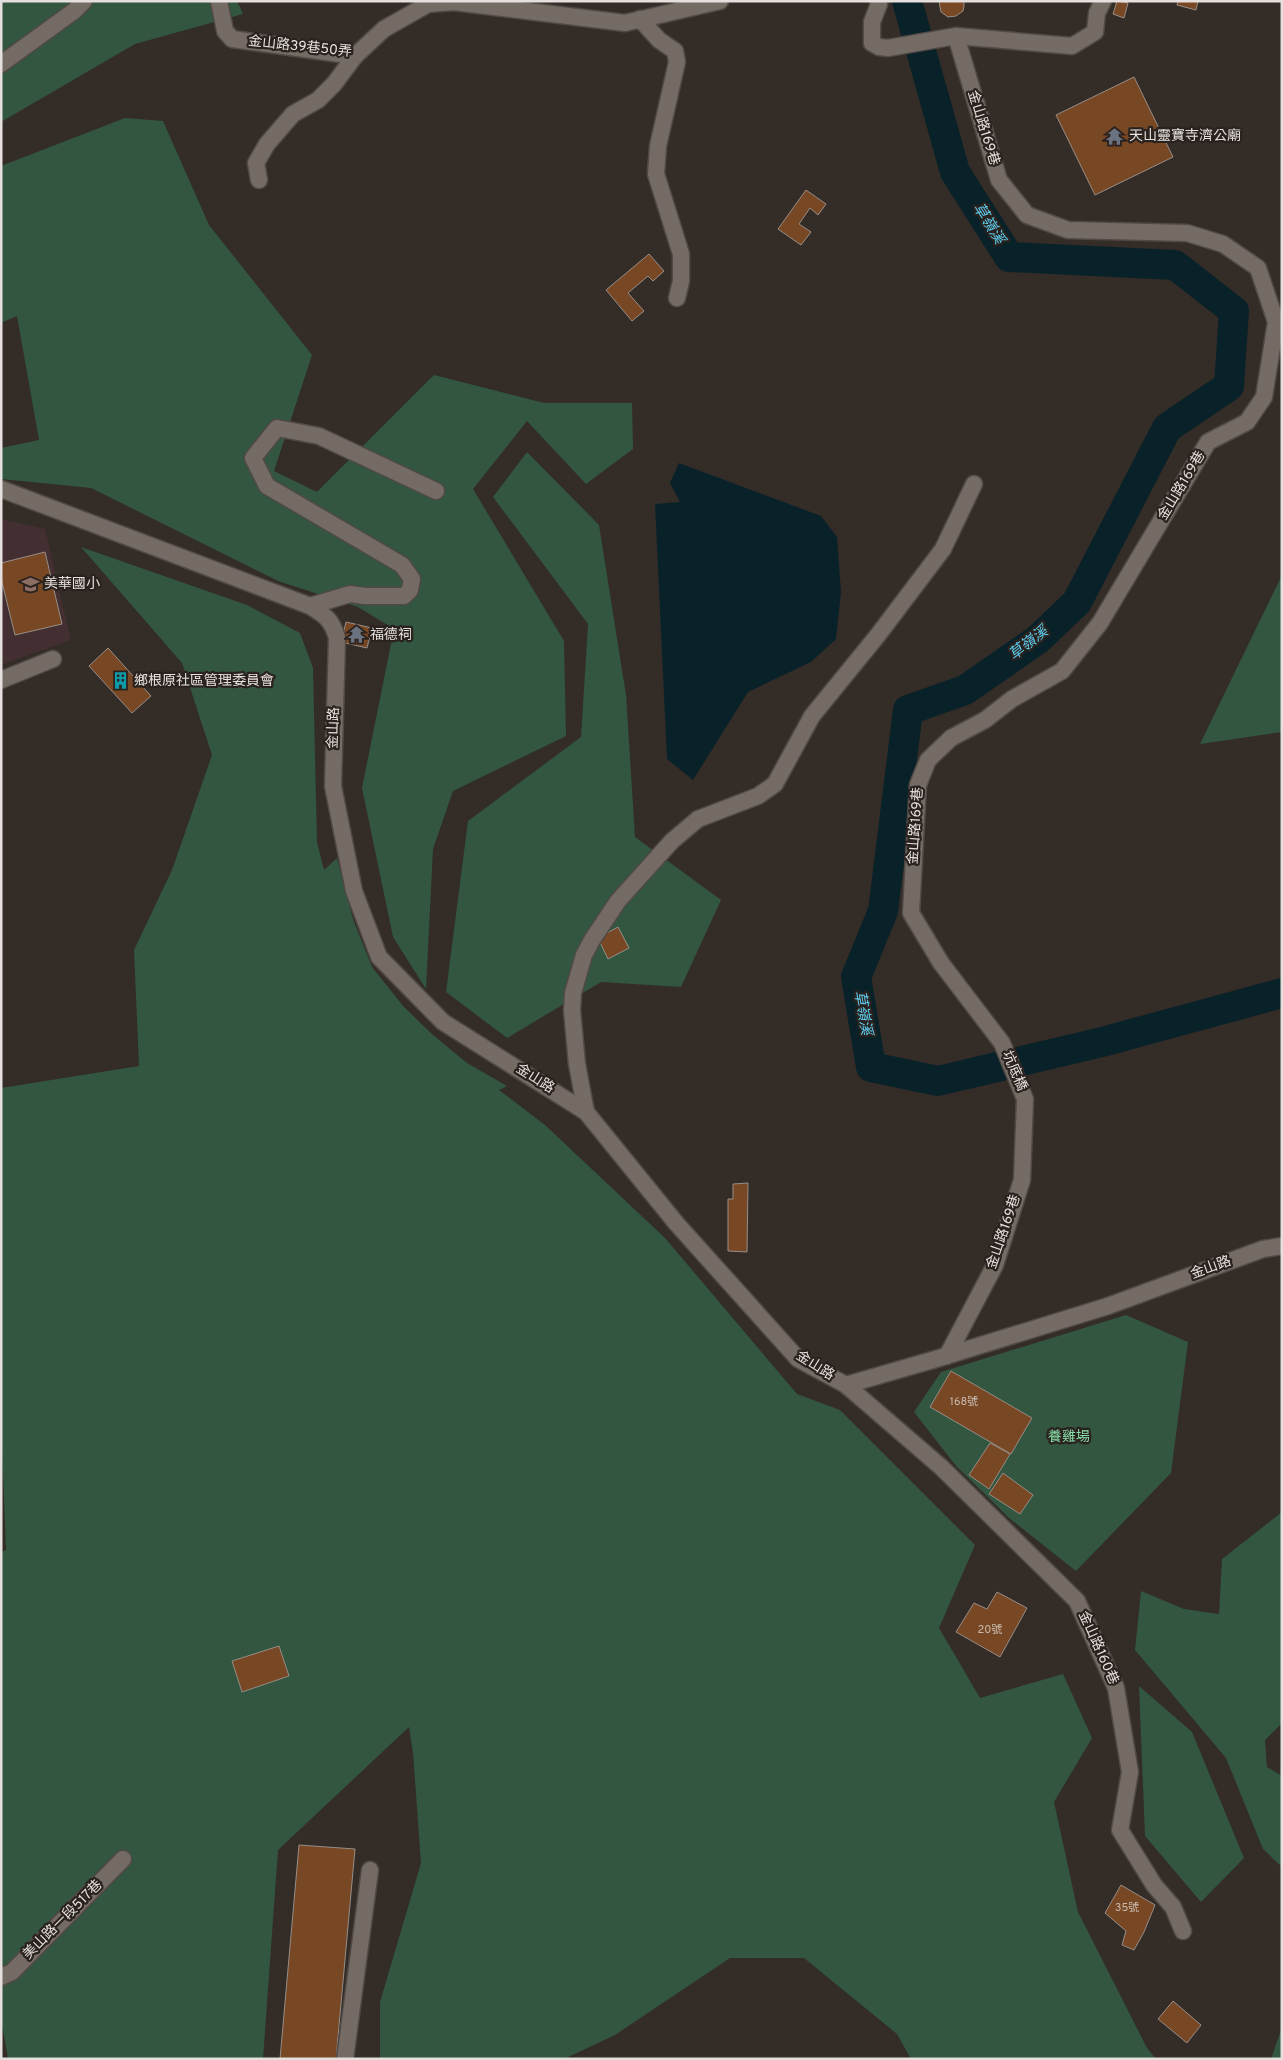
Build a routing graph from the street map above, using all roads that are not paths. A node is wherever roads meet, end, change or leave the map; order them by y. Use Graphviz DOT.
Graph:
graph roads {
  1 [pos="84,1"];
  2 [pos="219,1"];
  3 [pos="720,1"];
  4 [pos="878,1"];
  5 [pos="1103,1"];
  6 [pos="696,4"];
  7 [pos="640,19"];
  8 [pos="956,36"];
  9 [pos="355,56"];
  10 [pos="1,64"];
  11 [pos="259,180"];
  12 [pos="677,298"];
  13 [pos="974,484"];
  14 [pos="1,490"];
  15 [pos="436,492"];
  16 [pos="310,606"];
  17 [pos="53,659"];
  18 [pos="1,680"];
  19 [pos="1002,1043"];
  20 [pos="1026,1098"];
  21 [pos="586,1112"];
  22 [pos="1282,1246"];
  23 [pos="947,1356"];
  24 [pos="846,1385"];
  25 [pos="123,1859"];
  26 [pos="370,1870"];
  27 [pos="1182,1931"];
  28 [pos="1,1977"];
  29 [pos="345,2059"];
  1 -- 10 [label="street"];
  2 -- 9 [label="street, 金山路39巷50弄"];
  3 -- 6 [label="street, 金山路39巷50弄"];
  4 -- 8 [label="street"];
  5 -- 8 [label="street"];
  6 -- 7 [label="street, 金山路39巷50弄"];
  7 -- 9 [label="street, 金山路39巷50弄"];
  7 -- 12 [label="street"];
  8 -- 19 [label="street, 金山路169巷"];
  9 -- 11 [label="street"];
  13 -- 21 [label="street"];
  14 -- 16 [label="street, 金山路"];
  15 -- 16 [label="street"];
  16 -- 21 [label="street, 金山路"];
  17 -- 18 [label="street"];
  19 -- 20 [label="street, 坑底橋"];
  20 -- 23 [label="street, 金山路169巷"];
  21 -- 24 [label="street, 金山路"];
  22 -- 23 [label="street, 金山路"];
  23 -- 24 [label="street, 金山路"];
  24 -- 27 [label="street, 金山路160巷"];
  25 -- 28 [label="street, 美山路一段517巷"];
  26 -- 29 [label="street"];
}
